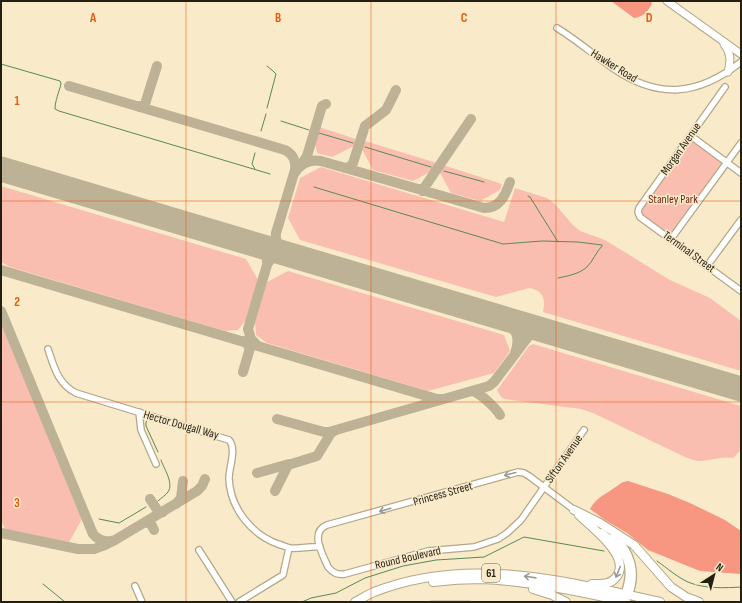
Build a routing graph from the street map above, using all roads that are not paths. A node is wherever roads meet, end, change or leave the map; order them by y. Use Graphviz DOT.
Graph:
graph roads {
  1 [pos="667,1"];
  2 [pos="557,28"];
  3 [pos="719,39"];
  4 [pos="741,54"];
  5 [pos="741,62"];
  6 [pos="728,72"];
  7 [pos="725,87"];
  8 [pos="691,136"];
  9 [pos="741,143"];
  10 [pos="727,162"];
  11 [pos="741,173"];
  12 [pos="638,212"];
  13 [pos="741,220"];
  14 [pos="671,239"];
  15 [pos="707,266"];
  16 [pos="741,291"];
  17 [pos="48,349"];
  18 [pos="139,412"];
  19 [pos="584,430"];
  20 [pos="156,464"];
  21 [pos="544,488"];
  22 [pos="574,510"];
  23 [pos="320,546"];
  24 [pos="289,548"];
  25 [pos="199,550"];
  26 [pos="548,579"];
  27 [pos="505,581"];
  28 [pos="135,586"];
  29 [pos="624,599"];
  30 [pos="358,601"];
  31 [pos="142,602"];
  32 [pos="232,602"];
  33 [pos="239,602"];
  34 [pos="566,602"];
  35 [pos="660,602"];
  36 [pos="699,602"];
  1 -- 3 [label="main road"];
  2 -- 6 [label="street, Hawker Road"];
  3 -- 4 [label="main road"];
  3 -- 6 [label="main road"];
  5 -- 6 [label="street, Hawker Road"];
  7 -- 8 [label="street, Morgan Avenue"];
  8 -- 10 [label="street"];
  8 -- 12 [label="street, Morgan Avenue"];
  9 -- 10 [label="street"];
  10 -- 11 [label="street"];
  10 -- 14 [label="street"];
  12 -- 14 [label="street, Terminal Street"];
  13 -- 15 [label="street"];
  14 -- 15 [label="street, Terminal Street"];
  15 -- 16 [label="street, Terminal Street"];
  17 -- 18 [label="street, Hector Dougall Way"];
  18 -- 20 [label="street"];
  18 -- 24 [label="street, Hector Dougall Way"];
  19 -- 21 [label="street, Sifton Avenue"];
  21 -- 22 [label="street, Princess Street"];
  21 -- 23 [label="street, Princess Street, one-way"];
  21 -- 23 [label="street, Round Boulevard"];
  22 -- 26 [label="highway, one-way"];
  22 -- 29 [label="street, Princess Street"];
  22 -- 36 [label="highway"];
  23 -- 24 [label="street"];
  24 -- 33 [label="street"];
  25 -- 32 [label="street"];
  26 -- 29 [label="highway, 61"];
  26 -- 30 [label="highway, 61, one-way"];
  27 -- 29 [label="highway, 61"];
  27 -- 30 [label="highway, 61"];
  27 -- 34 [label="highway"];
  28 -- 31 [label="street"];
  29 -- 35 [label="highway, 61"];
}
